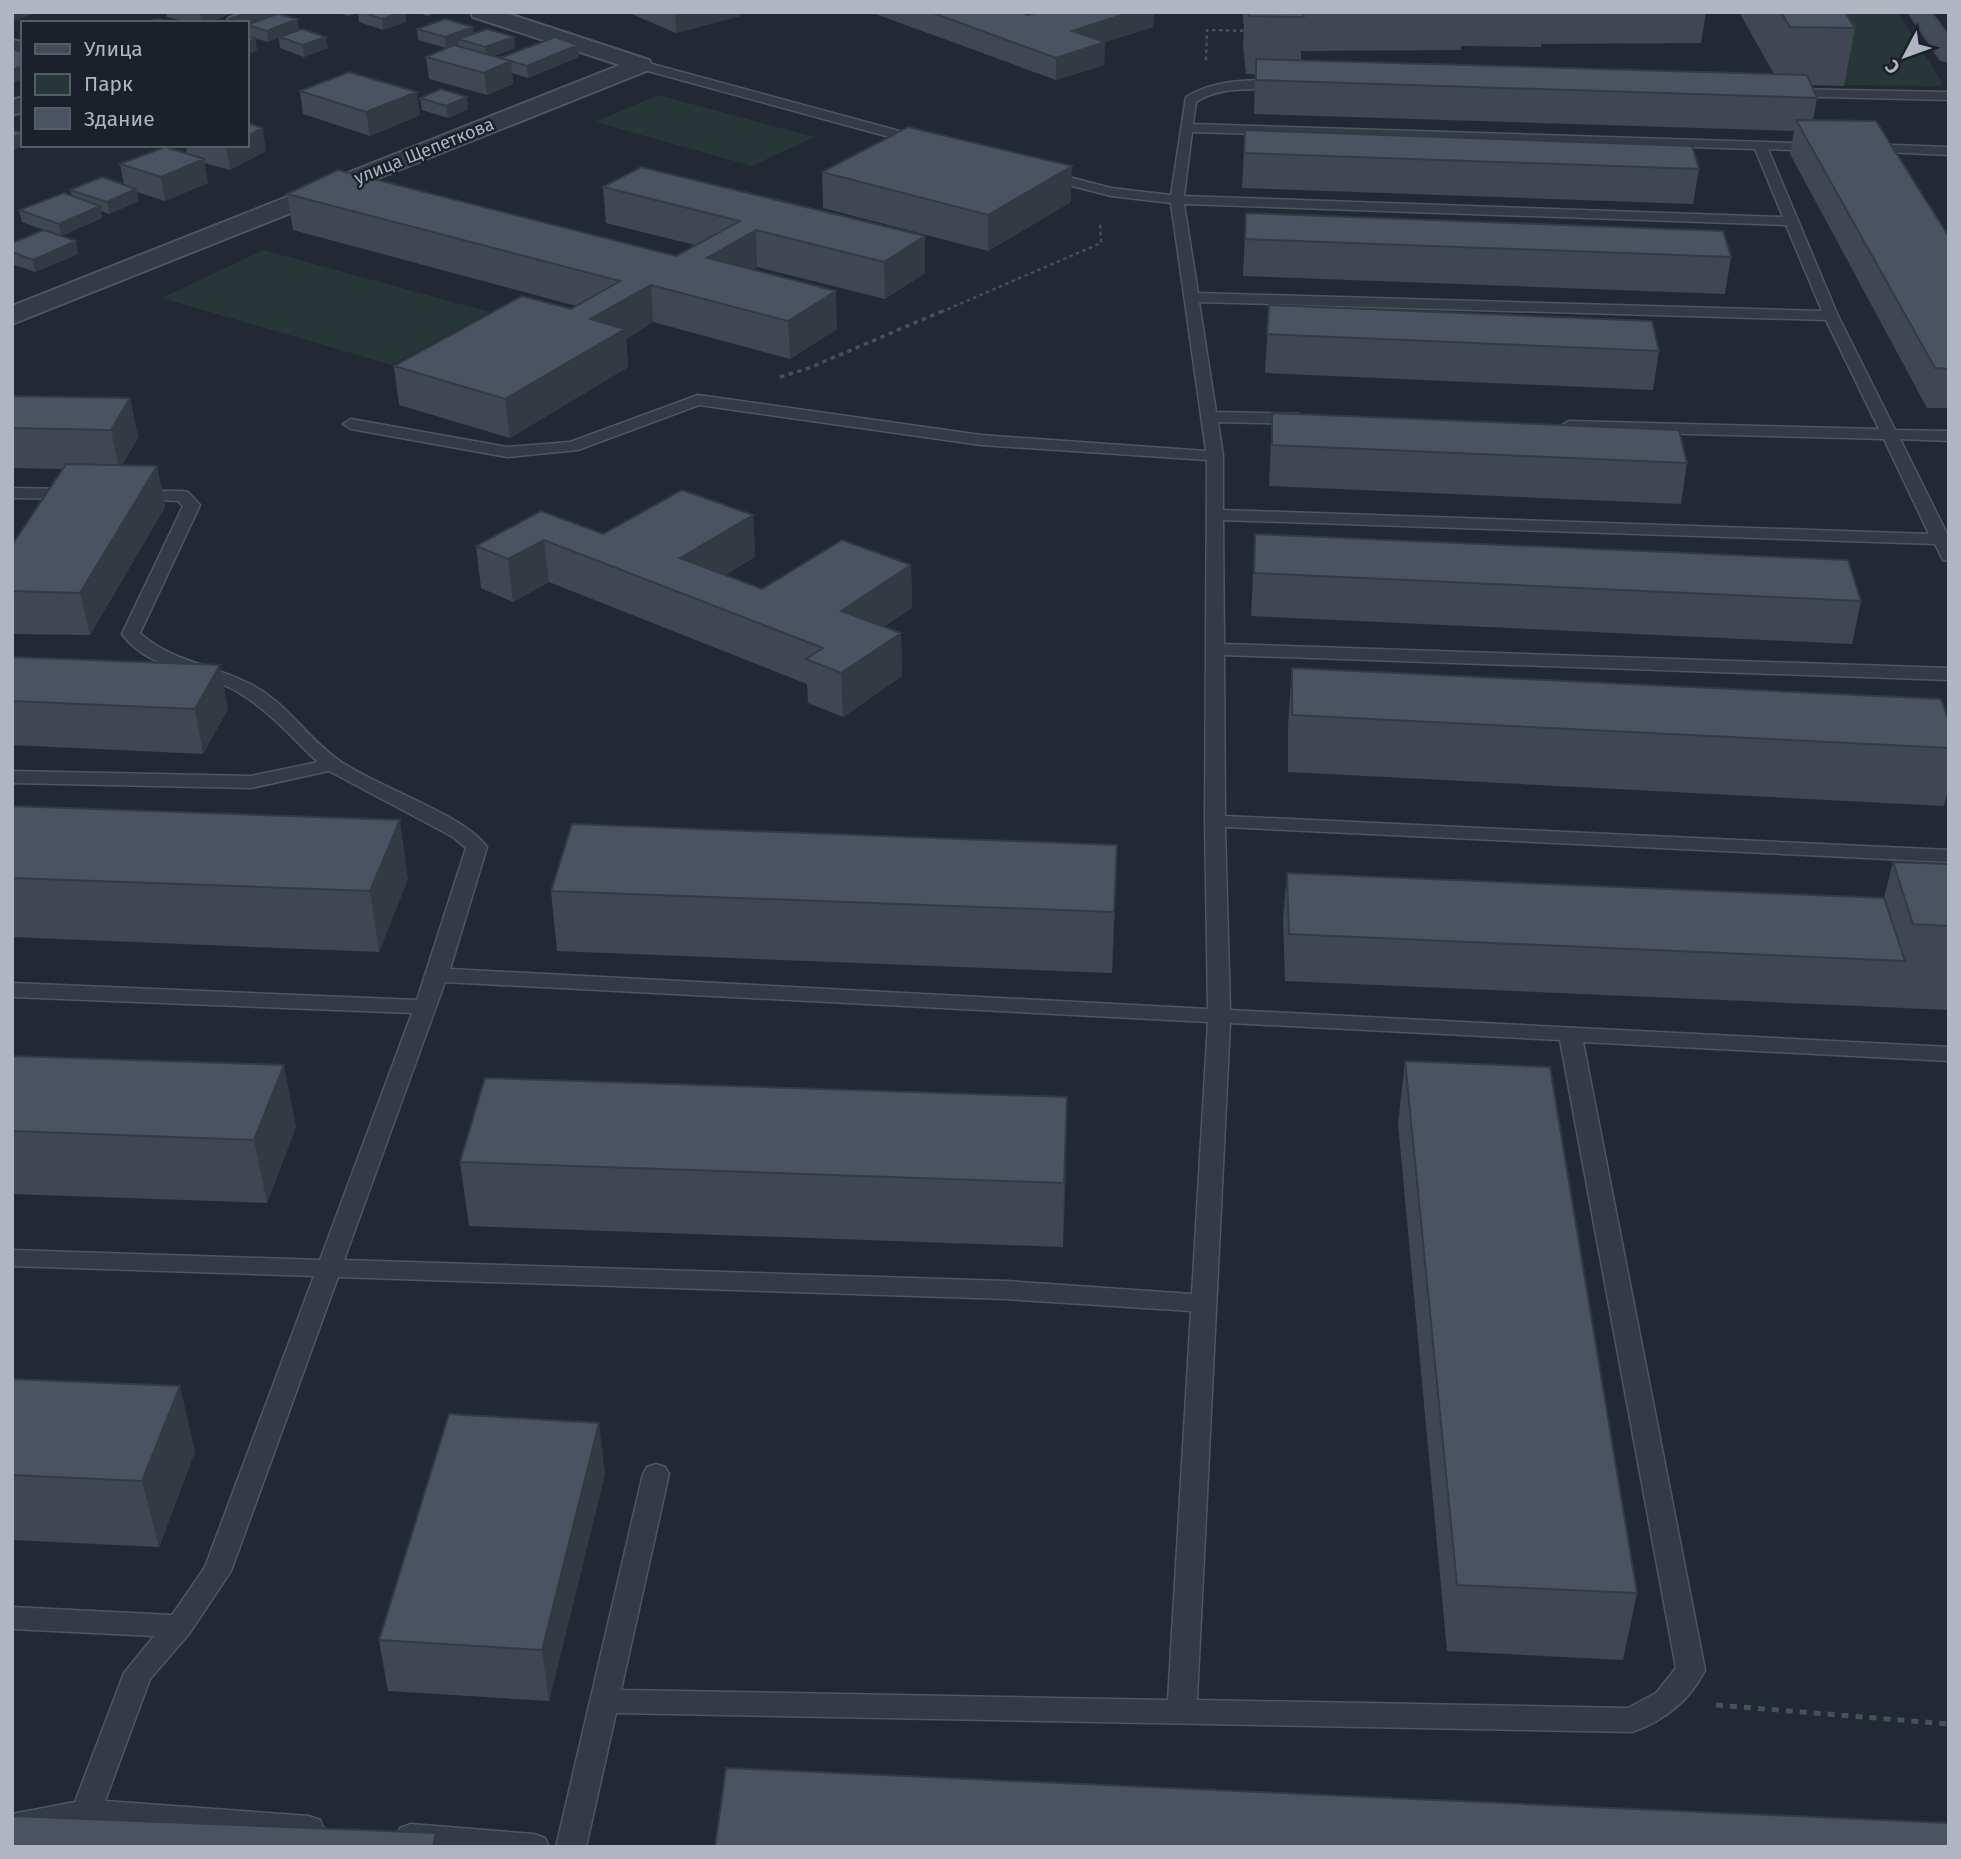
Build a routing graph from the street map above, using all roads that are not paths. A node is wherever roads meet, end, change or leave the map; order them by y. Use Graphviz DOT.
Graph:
graph roads {
  1 [pos="265,12"];
  2 [pos="481,12"];
  3 [pos="1919,12"];
  4 [pos="242,21"];
  5 [pos="1949,54"];
  6 [pos="641,65"];
  7 [pos="1295,85"];
  8 [pos="1776,93"];
  9 [pos="1949,96"];
  10 [pos="1186,128"];
  11 [pos="936,145"];
  12 [pos="1760,145"];
  13 [pos="1949,151"];
  14 [pos="1030,171"];
  15 [pos="1177,200"];
  16 [pos="1793,221"];
  17 [pos="1192,298"];
  18 [pos="12,316"];
  19 [pos="1831,316"];
  20 [pos="1210,417"];
  21 [pos="1321,420"];
  22 [pos="351,424"];
  23 [pos="1556,426"];
  24 [pos="1888,434"];
  25 [pos="1949,436"];
  26 [pos="1215,456"];
  27 [pos="12,494"];
  28 [pos="91,495"];
  29 [pos="117,495"];
  30 [pos="1216,515"];
  31 [pos="1940,539"];
  32 [pos="1949,556"];
  33 [pos="1215,649"];
  34 [pos="1949,674"];
  35 [pos="332,765"];
  36 [pos="12,777"];
  37 [pos="1215,821"];
  38 [pos="1949,856"];
  39 [pos="436,975"];
  40 [pos="12,990"];
  41 [pos="424,1007"];
  42 [pos="1220,1016"];
  43 [pos="1570,1034"];
  44 [pos="1949,1054"];
  45 [pos="12,1258"];
  46 [pos="328,1268"];
  47 [pos="1204,1303"];
  48 [pos="656,1474"];
  49 [pos="12,1618"];
  50 [pos="179,1626"];
  51 [pos="604,1701"];
  52 [pos="1182,1711"];
  53 [pos="86,1812"];
  54 [pos="12,1827"];
  55 [pos="330,1831"];
  56 [pos="384,1835"];
  57 [pos="534,1847"];
  58 [pos="571,1847"];
  1 -- 4 [label="street"];
  2 -- 6 [label="street"];
  3 -- 5 [label="main road"];
  6 -- 11 [label="lane"];
  6 -- 18 [label="street, улица Щепеткова"];
  7 -- 10 [label="lane"];
  8 -- 9 [label="lane"];
  10 -- 12 [label="lane"];
  10 -- 15 [label="lane"];
  12 -- 13 [label="lane"];
  12 -- 16 [label="lane"];
  14 -- 15 [label="lane"];
  15 -- 16 [label="lane"];
  15 -- 17 [label="lane"];
  16 -- 19 [label="lane"];
  17 -- 19 [label="lane"];
  17 -- 20 [label="lane"];
  19 -- 24 [label="lane"];
  20 -- 21 [label="lane"];
  20 -- 26 [label="lane"];
  22 -- 26 [label="lane"];
  23 -- 24 [label="lane"];
  24 -- 25 [label="lane"];
  24 -- 31 [label="lane"];
  26 -- 30 [label="lane"];
  27 -- 28 [label="lane"];
  29 -- 35 [label="lane"];
  30 -- 31 [label="lane"];
  30 -- 33 [label="lane"];
  31 -- 32 [label="lane"];
  33 -- 34 [label="lane"];
  33 -- 37 [label="lane"];
  35 -- 36 [label="lane"];
  35 -- 39 [label="lane"];
  37 -- 38 [label="lane"];
  37 -- 42 [label="lane"];
  39 -- 41 [label="lane"];
  39 -- 42 [label="lane"];
  40 -- 41 [label="lane"];
  41 -- 46 [label="lane"];
  42 -- 43 [label="lane"];
  42 -- 47 [label="lane"];
  43 -- 44 [label="lane"];
  43 -- 52 [label="lane"];
  45 -- 46 [label="lane"];
  46 -- 47 [label="lane"];
  46 -- 50 [label="lane"];
  47 -- 52 [label="lane"];
  48 -- 51 [label="lane"];
  49 -- 50 [label="lane"];
  50 -- 53 [label="lane"];
  51 -- 52 [label="lane"];
  51 -- 58 [label="lane"];
  53 -- 54 [label="lane"];
  53 -- 55 [label="lane"];
  56 -- 57 [label="lane"];
}
